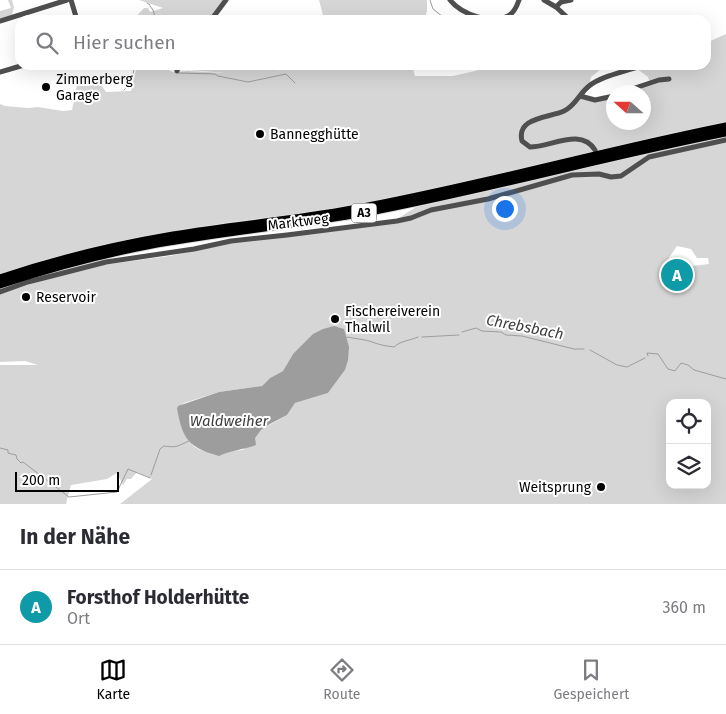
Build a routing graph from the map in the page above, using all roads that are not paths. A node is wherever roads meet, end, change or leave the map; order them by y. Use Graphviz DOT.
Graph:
graph roads {
  1 [pos="67,0"];
  2 [pos="71,0"];
  3 [pos="226,0"];
  4 [pos="450,0"];
  5 [pos="519,0"];
  6 [pos="544,0"];
  7 [pos="571,0"];
  8 [pos="556,7"];
  9 [pos="19,15"];
  10 [pos="76,15"];
  11 [pos="215,15"];
  12 [pos="473,15"];
  13 [pos="508,15"];
  14 [pos="561,15"];
  15 [pos="15,16"];
  16 [pos="0,21"];
  17 [pos="15,68"];
  18 [pos="629,70"];
  19 [pos="0,72"];
  20 [pos="669,79"];
  21 [pos="644,85"];
  22 [pos="587,88"];
  23 [pos="580,96"];
  24 [pos="606,98"];
  25 [pos="590,100"];
  26 [pos="726,126"];
  27 [pos="726,133"];
  28 [pos="726,140"];
  29 [pos="594,150"];
  30 [pos="599,166"];
  31 [pos="599,174"];
  32 [pos="0,278"];
  33 [pos="0,285"];
  34 [pos="0,292"];
  1 -- 9 [label="street"];
  2 -- 10 [label="street"];
  3 -- 11 [label="street"];
  4 -- 12 [label="street"];
  5 -- 13 [label="street"];
  6 -- 8 [label="street"];
  7 -- 8 [label="street"];
  8 -- 14 [label="street"];
  15 -- 16 [label="street"];
  17 -- 19 [label="street"];
  18 -- 22 [label="street"];
  20 -- 21 [label="street"];
  22 -- 23 [label="street"];
  22 -- 25 [label="street"];
  23 -- 25 [label="street"];
  23 -- 29 [label="street"];
  24 -- 25 [label="street"];
  26 -- 32 [label="highway, A3"];
  27 -- 33 [label="highway, A3"];
  28 -- 31 [label="street, Marktweg"];
  30 -- 31 [label="street"];
  31 -- 34 [label="street, Marktweg"];
}
